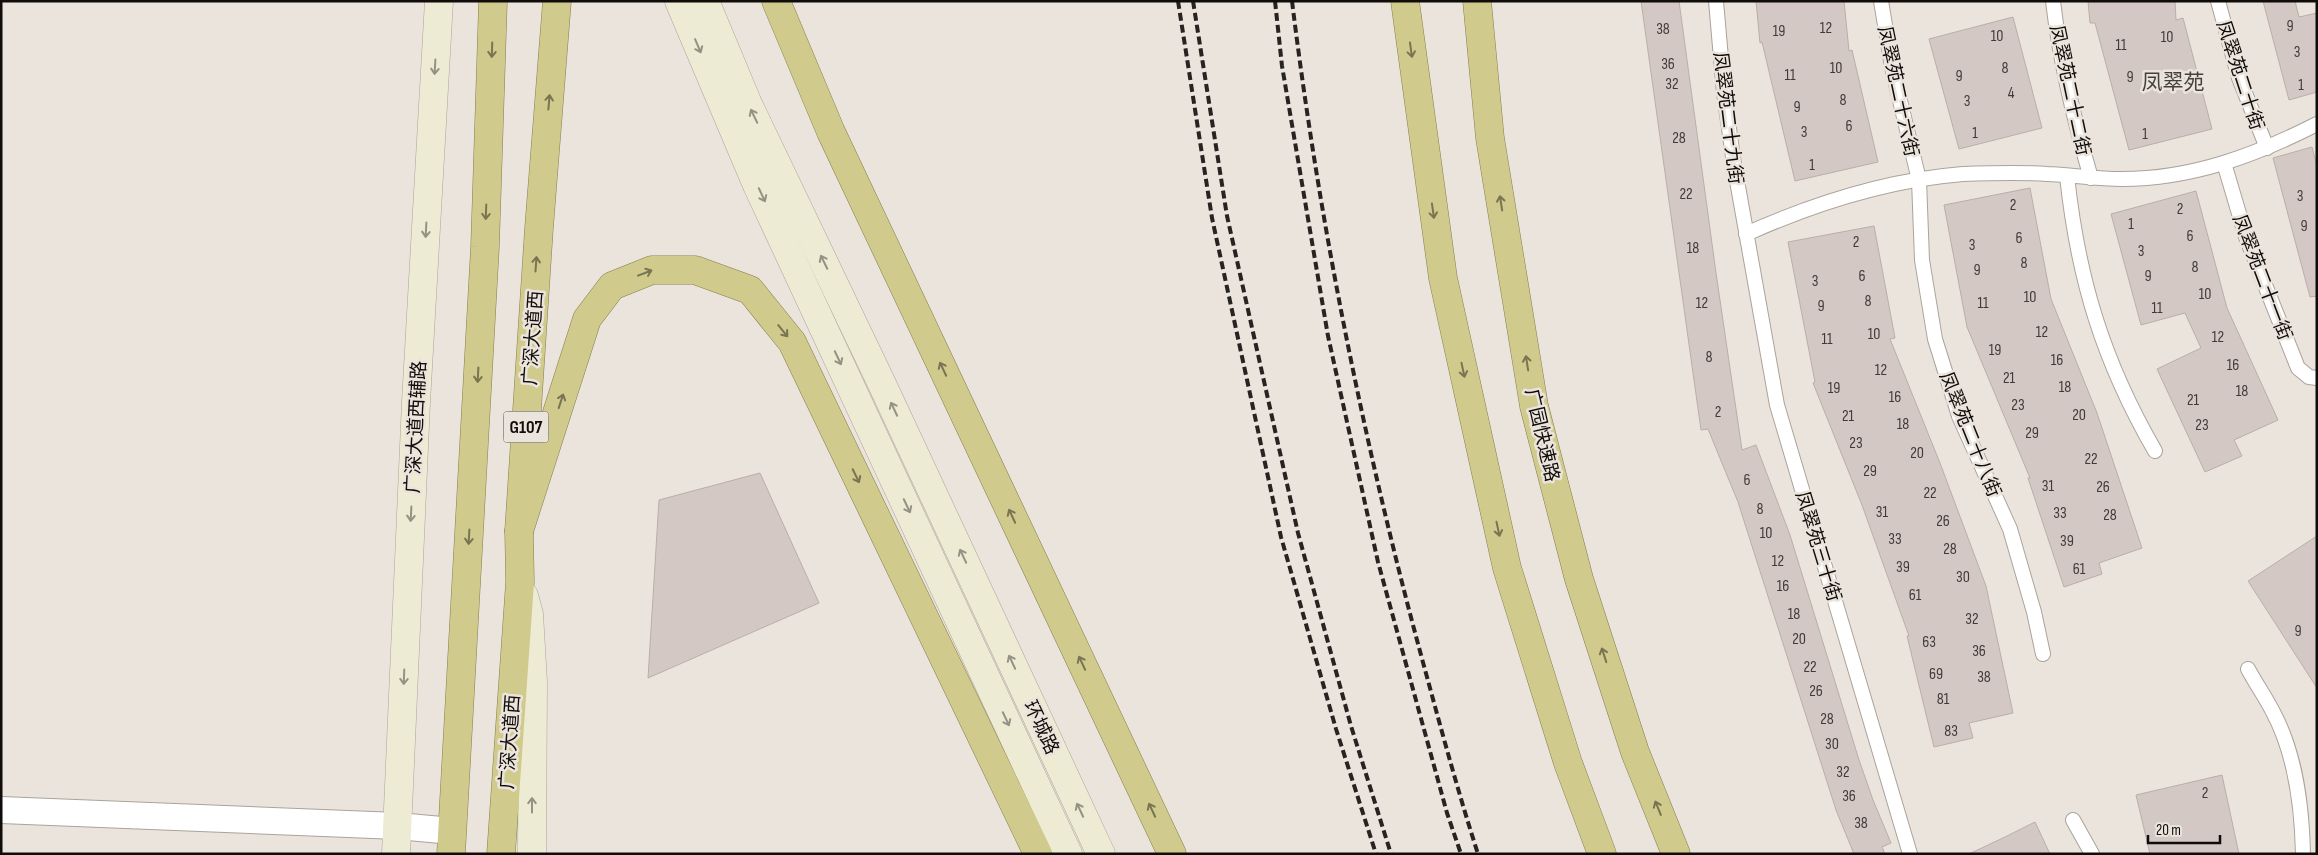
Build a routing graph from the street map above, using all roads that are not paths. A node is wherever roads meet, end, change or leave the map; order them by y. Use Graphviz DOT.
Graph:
graph roads {
  1 [pos="439,1"];
  2 [pos="493,1"];
  3 [pos="557,1"];
  4 [pos="679,1"];
  5 [pos="705,1"];
  6 [pos="776,1"];
  7 [pos="1405,1"];
  8 [pos="1477,1"];
  9 [pos="1716,1"];
  10 [pos="1881,1"];
  11 [pos="2053,1"];
  12 [pos="2218,1"];
  13 [pos="2317,124"];
  14 [pos="2267,148"];
  15 [pos="2224,163"];
  16 [pos="2067,176"];
  17 [pos="2091,178"];
  18 [pos="1919,180"];
  19 [pos="1746,234"];
  20 [pos="2317,378"];
  21 [pos="2155,451"];
  22 [pos="519,531"];
  23 [pos="520,582"];
  24 [pos="2042,654"];
  25 [pos="2248,669"];
  26 [pos="1,810"];
  27 [pos="2073,820"];
  28 [pos="398,826"];
  29 [pos="451,842"];
  30 [pos="396,854"];
  31 [pos="502,854"];
  32 [pos="532,854"];
  33 [pos="1038,854"];
  34 [pos="1068,854"];
  35 [pos="1101,854"];
  36 [pos="1172,854"];
  37 [pos="1602,854"];
  38 [pos="1676,854"];
  39 [pos="1910,854"];
  40 [pos="2092,854"];
  41 [pos="2303,854"];
  1 -- 28 [label="main road, 广深大道西辅路, one-way"];
  2 -- 29 [label="highway, G107, one-way"];
  22 -- 3 [label="highway, 广深大道西 / G107, one-way"];
  4 -- 34 [label="main road, 环城路, one-way"];
  35 -- 5 [label="main road, 环城路, one-way"];
  36 -- 6 [label="highway, one-way"];
  7 -- 37 [label="highway, one-way"];
  38 -- 8 [label="highway, 广园快速路, one-way"];
  9 -- 19 [label="lane, 凤翠苑二十九街"];
  10 -- 18 [label="lane, 凤翠苑二十六街"];
  11 -- 17 [label="lane, 凤翠苑二十二街"];
  12 -- 14 [label="lane, 凤翠苑二十街"];
  13 -- 14 [label="lane"];
  14 -- 15 [label="lane"];
  15 -- 17 [label="lane"];
  15 -- 20 [label="lane, 凤翠苑二十一街"];
  16 -- 17 [label="lane"];
  16 -- 18 [label="lane"];
  16 -- 21 [label="lane"];
  18 -- 19 [label="lane"];
  18 -- 24 [label="lane, 凤翠苑二十八街"];
  19 -- 39 [label="lane, 凤翠苑三十街"];
  22 -- 23 [label="highway, 广深大道西 / G107"];
  22 -- 33 [label="highway, one-way"];
  23 -- 31 [label="highway, 广深大道西 / G107"];
  32 -- 23 [label="main road, one-way"];
  25 -- 41 [label="lane"];
  26 -- 28 [label="street"];
  27 -- 40 [label="lane"];
  28 -- 29 [label="street"];
  28 -- 30 [label="main road, 广深大道西辅路"];
}
